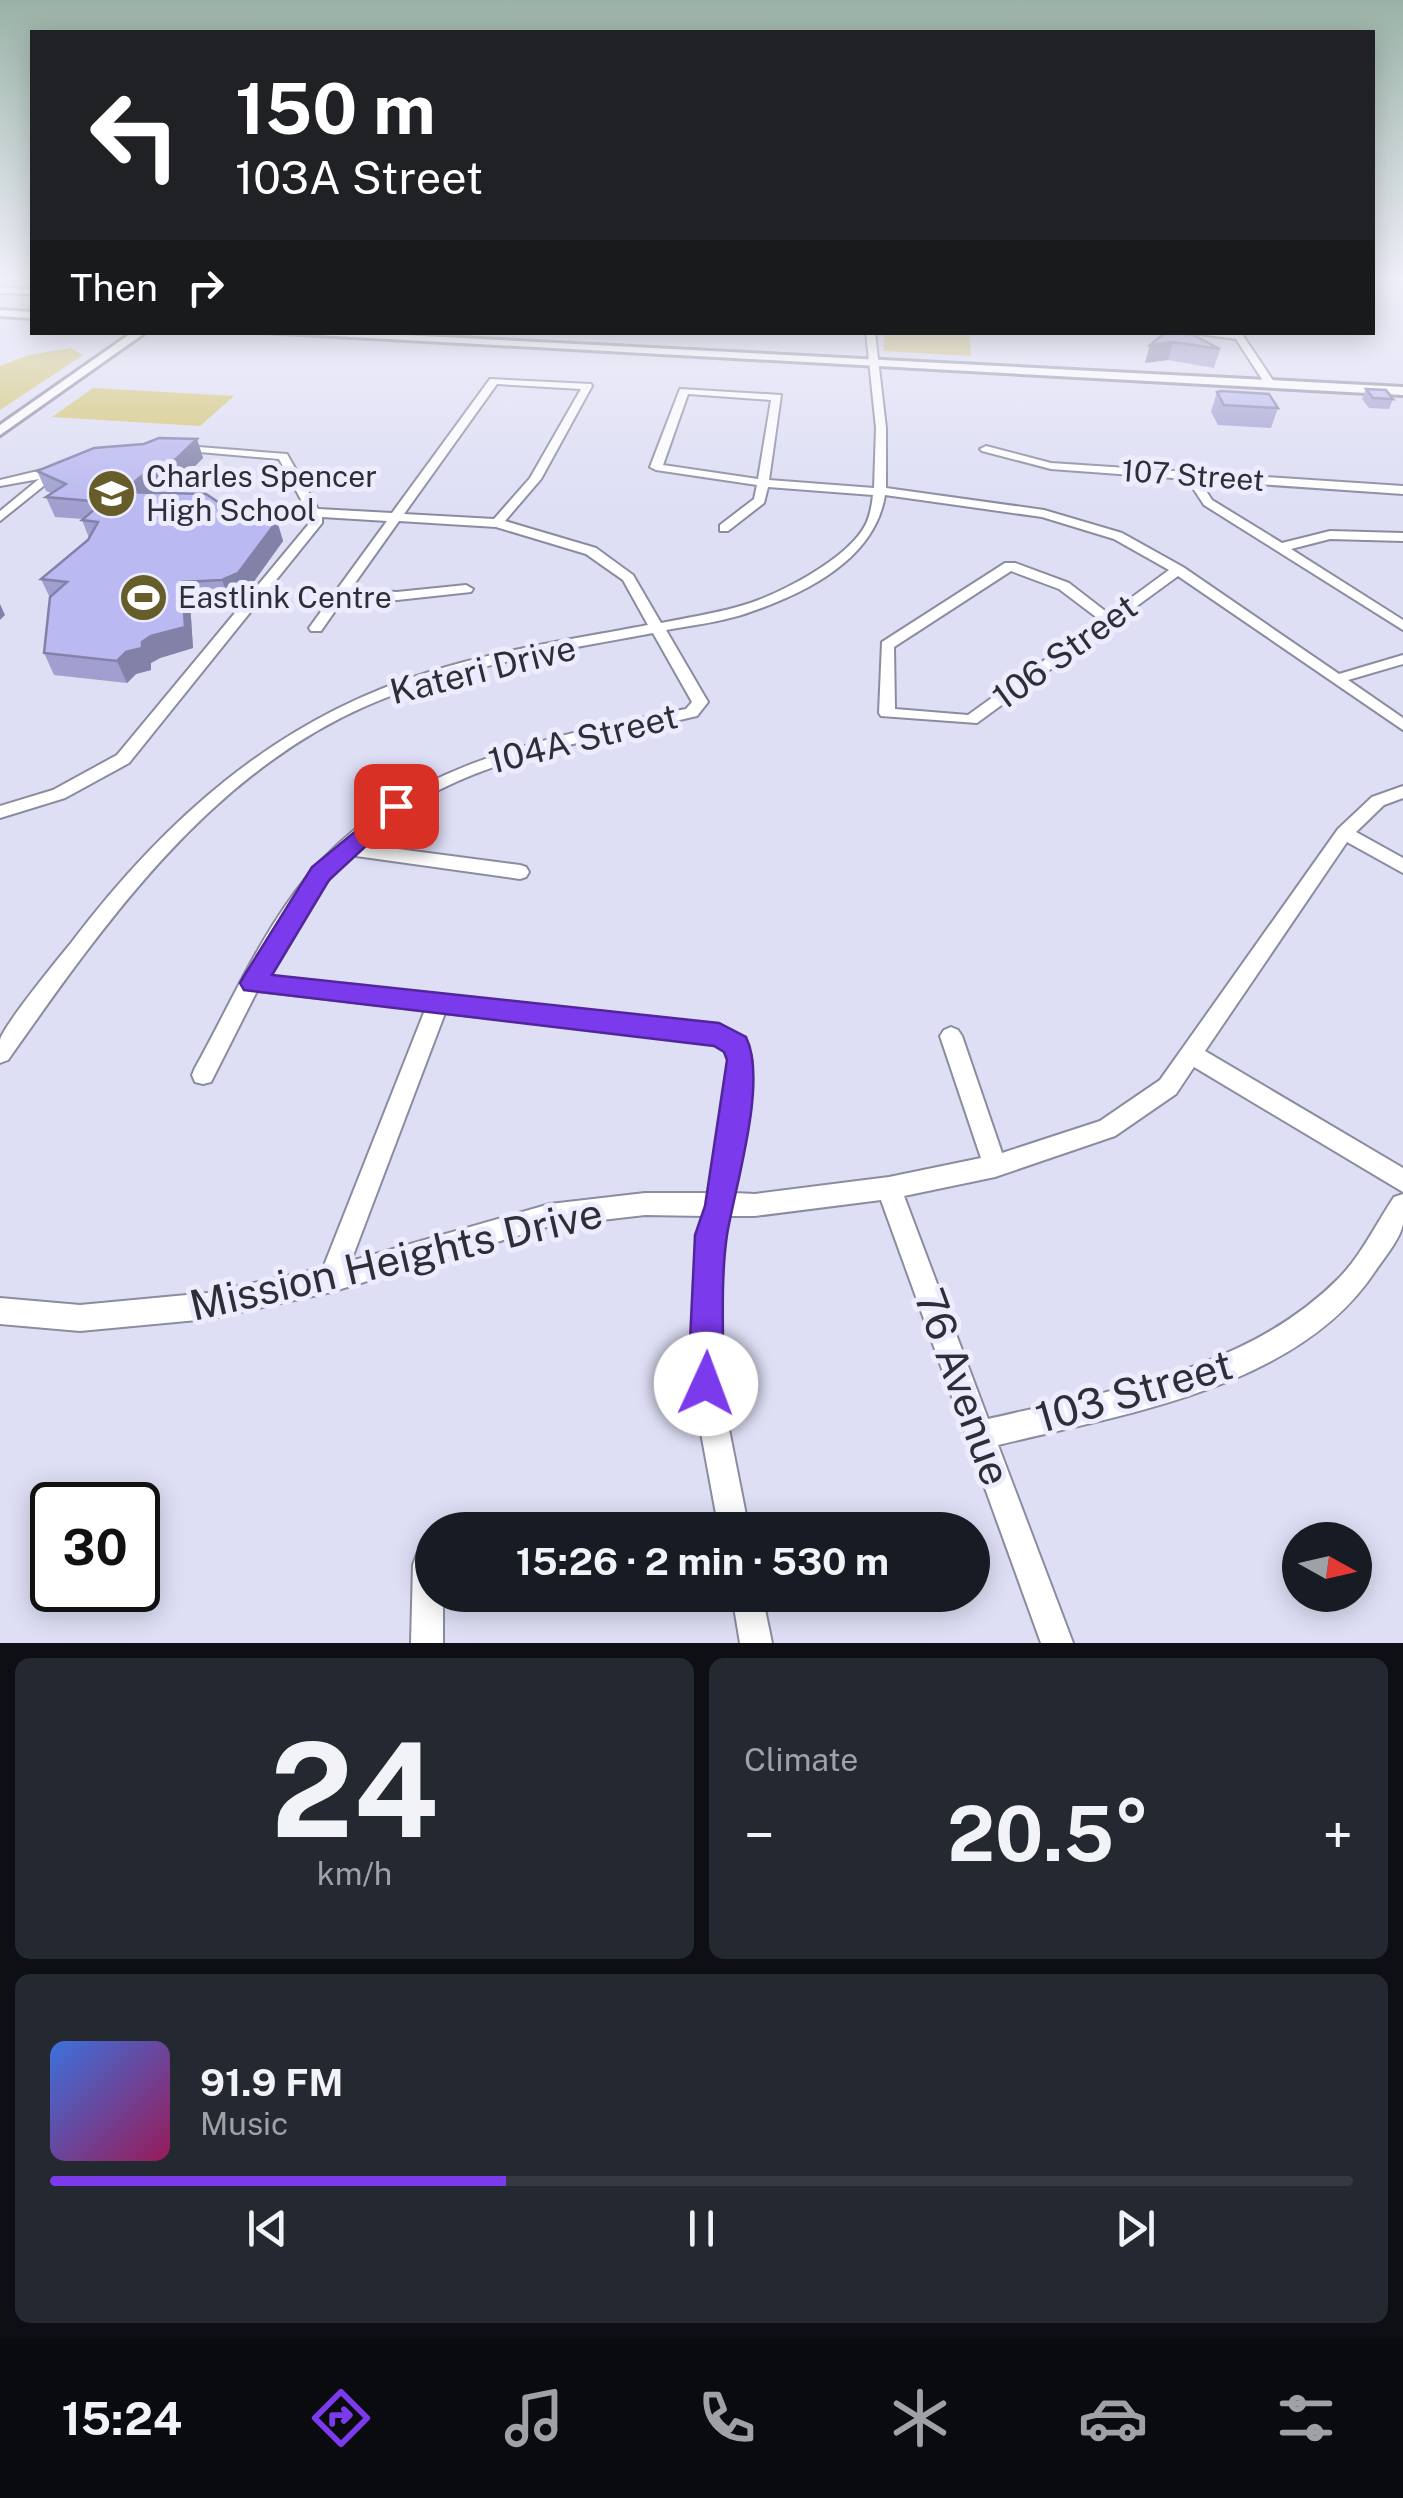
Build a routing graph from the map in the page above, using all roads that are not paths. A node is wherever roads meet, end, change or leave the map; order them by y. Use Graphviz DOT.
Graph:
graph roads {
  1 [pos="104,353"];
  2 [pos="109,353"];
  3 [pos="117,353"];
  4 [pos="654,353"];
  5 [pos="698,353"];
  6 [pos="869,353"];
  7 [pos="1252,353"];
  8 [pos="874,364"];
  9 [pos="84,373"];
  10 [pos="1269,381"];
  11 [pos="1403,388"];
  12 [pos="0,423"];
  13 [pos="0,432"];
  14 [pos="162,446"];
  15 [pos="986,449"];
  16 [pos="78,464"];
  17 [pos="39,475"];
  18 [pos="1192,477"];
  19 [pos="764,483"];
  20 [pos="4,484"];
  21 [pos="1403,490"];
  22 [pos="878,492"];
  23 [pos="29,494"];
  24 [pos="318,513"];
  25 [pos="0,517"];
  26 [pos="394,518"];
  27 [pos="498,523"];
  28 [pos="724,528"];
  29 [pos="1403,537"];
  30 [pos="1279,548"];
  31 [pos="1178,570"];
  32 [pos="466,589"];
  33 [pos="340,594"];
  34 [pos="1108,620"];
  35 [pos="1403,626"];
  36 [pos="316,628"];
  37 [pos="659,629"];
  38 [pos="1403,660"];
  39 [pos="1337,679"];
  40 [pos="1403,726"];
  41 [pos="1403,792"];
  42 [pos="0,812"];
  43 [pos="1344,833"];
  44 [pos="344,848"];
  45 [pos="1403,866"];
  46 [pos="520,872"];
  47 [pos="254,983"];
  48 [pos="438,1004"];
  49 [pos="951,1036"];
  50 [pos="0,1054"];
  51 [pos="1193,1055"];
  52 [pos="204,1074"];
  53 [pos="995,1166"];
  54 [pos="1403,1181"];
  55 [pos="889,1188"];
  56 [pos="1403,1205"];
  57 [pos="720,1206"];
  58 [pos="330,1279"];
  59 [pos="0,1310"];
  60 [pos="980,1435"];
  61 [pos="731,1512"];
  62 [pos="427,1612"];
  63 [pos="750,1612"];
  64 [pos="427,1643"];
  65 [pos="756,1643"];
  66 [pos="1057,1643"];
  1 -- 12 [label="main road"];
  2 -- 9 [label="main road"];
  3 -- 9 [label="main road"];
  4 -- 8 [label="main road"];
  5 -- 8 [label="main road"];
  6 -- 8 [label="street"];
  7 -- 10 [label="street"];
  8 -- 10 [label="main road"];
  8 -- 10 [label="main road"];
  8 -- 22 [label="street"];
  9 -- 13 [label="main road"];
  10 -- 11 [label="main road"];
  14 -- 24 [label="street"];
  15 -- 18 [label="street, 107 Street"];
  16 -- 17 [label="street"];
  17 -- 20 [label="street"];
  17 -- 23 [label="street"];
  18 -- 21 [label="street, 107 Street"];
  18 -- 30 [label="street"];
  19 -- 19 [label="street"];
  19 -- 22 [label="street"];
  19 -- 28 [label="street"];
  20 -- 23 [label="street"];
  22 -- 31 [label="street"];
  22 -- 37 [label="street, Kateri Drive"];
  23 -- 25 [label="street"];
  24 -- 26 [label="street"];
  24 -- 42 [label="street"];
  26 -- 27 [label="street"];
  26 -- 27 [label="street"];
  26 -- 33 [label="street"];
  27 -- 37 [label="street"];
  29 -- 30 [label="street"];
  30 -- 35 [label="street"];
  31 -- 34 [label="street, 106 Street"];
  31 -- 39 [label="street"];
  32 -- 33 [label="street"];
  33 -- 36 [label="street"];
  34 -- 34 [label="street, 106 Street"];
  37 -- 44 [label="street, 104A Street"];
  37 -- 50 [label="street, Kateri Drive"];
  38 -- 39 [label="street"];
  39 -- 40 [label="street"];
  41 -- 43 [label="street, Mission Heights Drive"];
  43 -- 45 [label="street"];
  43 -- 51 [label="street, Mission Heights Drive"];
  44 -- 46 [label="street"];
  44 -- 47 [label="street, 104A Street"];
  47 -- 48 [label="street"];
  47 -- 52 [label="street, 104A Street"];
  48 -- 57 [label="street"];
  48 -- 58 [label="street"];
  49 -- 53 [label="street"];
  51 -- 53 [label="street, Mission Heights Drive"];
  51 -- 54 [label="street"];
  53 -- 55 [label="street, Mission Heights Drive"];
  55 -- 57 [label="street, Mission Heights Drive"];
  55 -- 60 [label="street, 76 Avenue"];
  56 -- 60 [label="street, 103 Street"];
  57 -- 58 [label="street, Mission Heights Drive"];
  57 -- 61 [label="street"];
  58 -- 59 [label="street, Mission Heights Drive"];
  60 -- 66 [label="street, 76 Avenue"];
  62 -- 64 [label="street"];
  63 -- 65 [label="street"];
}
